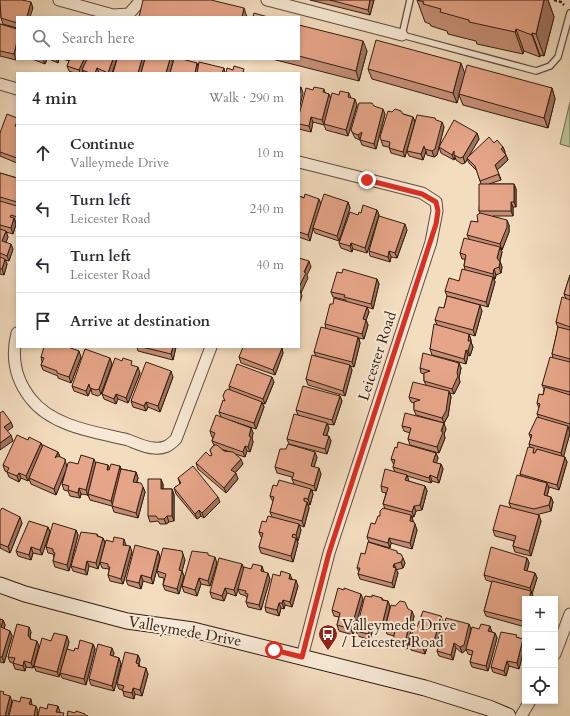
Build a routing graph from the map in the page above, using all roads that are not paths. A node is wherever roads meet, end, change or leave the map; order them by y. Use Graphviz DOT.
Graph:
graph roads {
  1 [pos="59,0"];
  2 [pos="141,0"];
  3 [pos="267,0"];
  4 [pos="410,0"];
  5 [pos="570,13"];
  6 [pos="402,35"];
  7 [pos="0,84"];
  8 [pos="16,89"];
  9 [pos="300,162"];
  10 [pos="16,344"];
  11 [pos="211,348"];
  12 [pos="0,585"];
  13 [pos="570,614"];
  14 [pos="558,646"];
  15 [pos="302,657"];
  16 [pos="528,704"];
  17 [pos="508,716"];
  18 [pos="521,716"];
  1 -- 2 [label="street"];
  3 -- 6 [label="street"];
  4 -- 6 [label="lane"];
  5 -- 6 [label="lane"];
  7 -- 8 [label="street"];
  9 -- 15 [label="street, Leicester Road"];
  10 -- 11 [label="street"];
  12 -- 15 [label="street, Valleymede Drive"];
  13 -- 14 [label="street"];
  15 -- 17 [label="street, Valleymede Drive"];
  16 -- 18 [label="street"];
}
